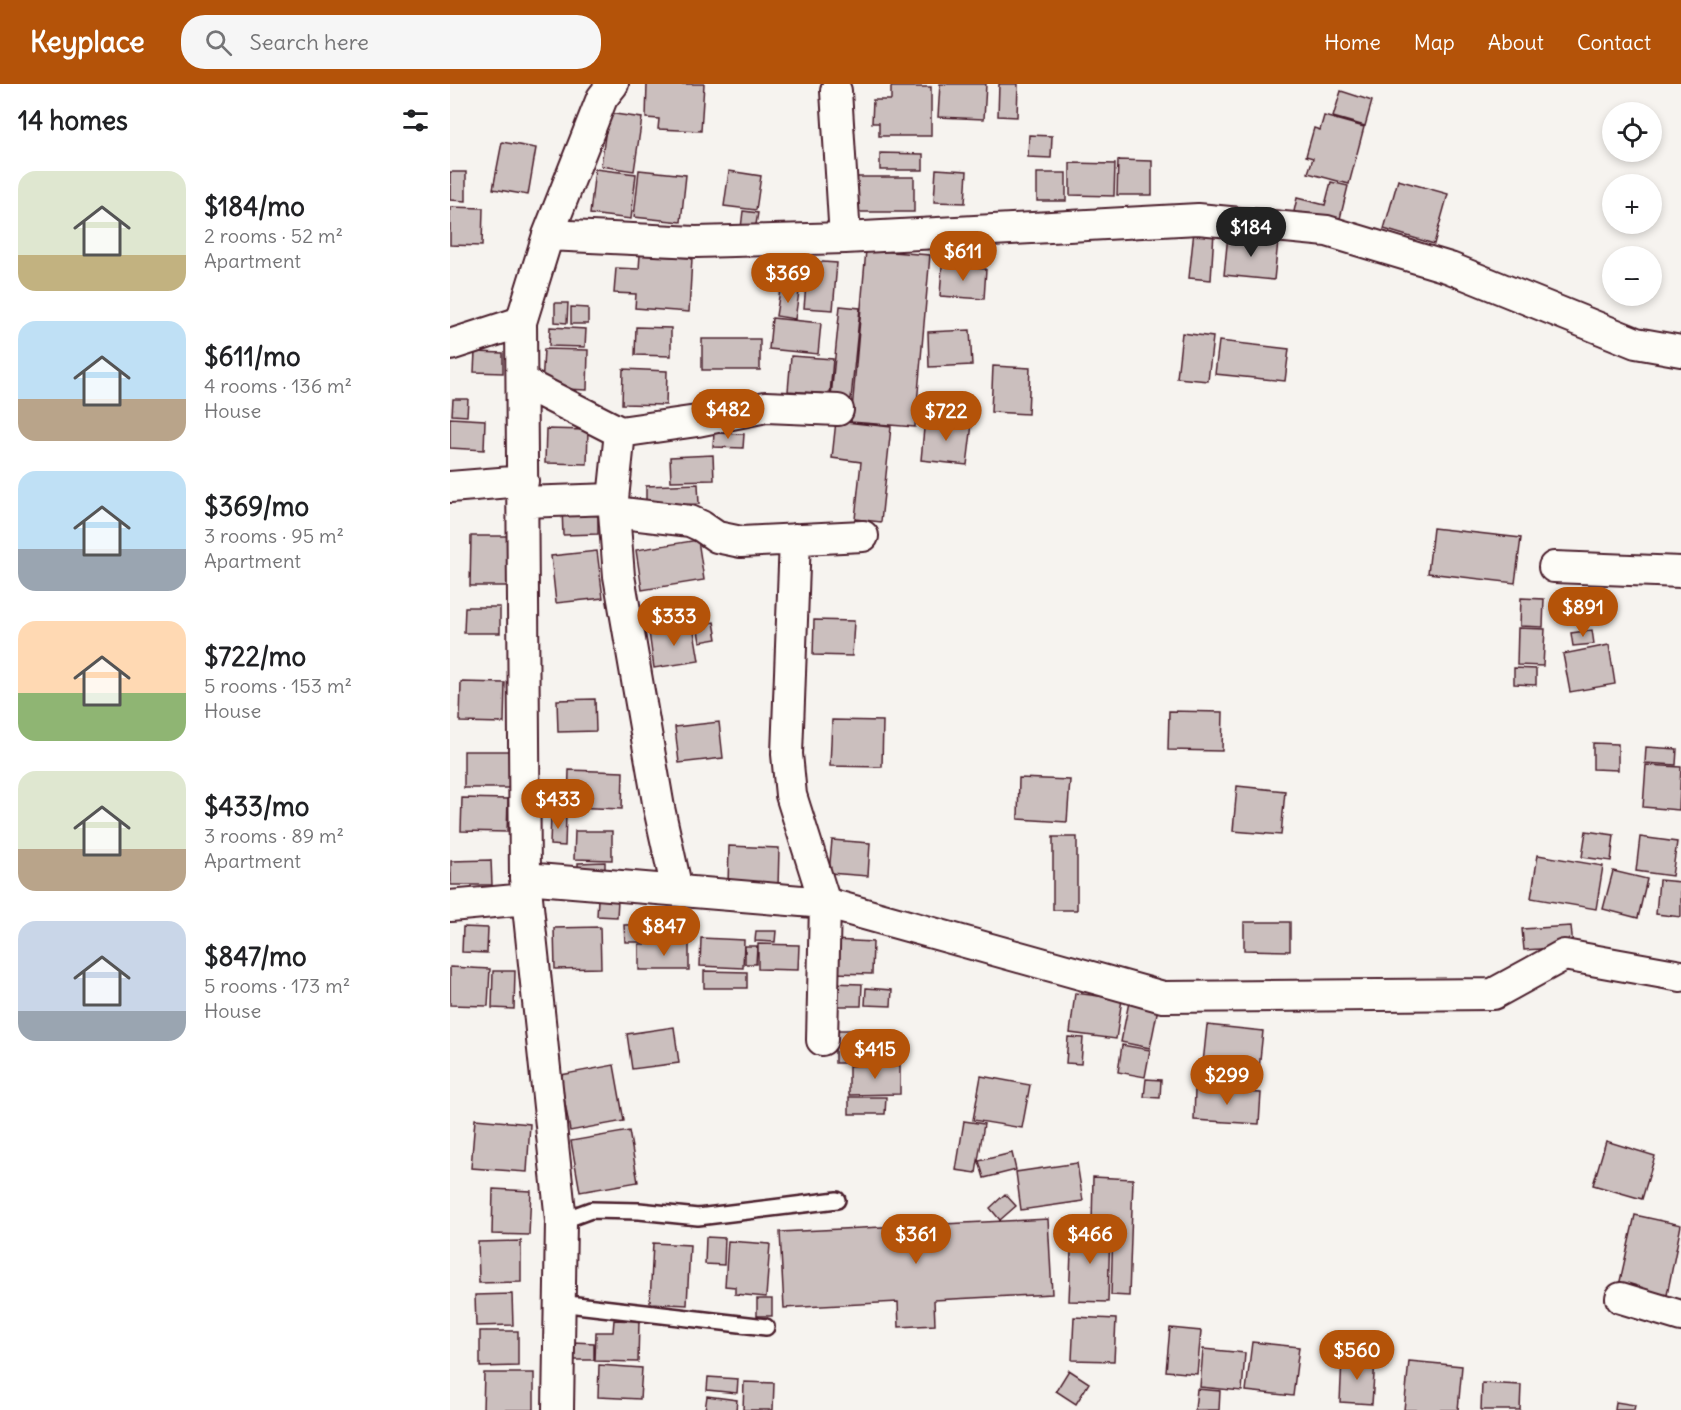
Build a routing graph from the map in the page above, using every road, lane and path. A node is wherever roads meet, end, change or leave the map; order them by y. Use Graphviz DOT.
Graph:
graph roads {
  1 [pos="613,84"];
  2 [pos="836,91"];
  3 [pos="548,235"];
  4 [pos="845,238"];
  5 [pos="521,322"];
  6 [pos="450,345"];
  7 [pos="1681,351"];
  8 [pos="522,382"];
  9 [pos="838,410"];
  10 [pos="620,432"];
  11 [pos="450,487"];
  12 [pos="523,491"];
  13 [pos="614,506"];
  14 [pos="863,536"];
  15 [pos="795,539"];
  16 [pos="1554,567"];
  17 [pos="1681,572"];
  18 [pos="526,888"];
  19 [pos="677,890"];
  20 [pos="825,903"];
  21 [pos="450,906"];
  22 [pos="1681,975"];
  23 [pos="822,1040"];
  24 [pos="837,1200"];
  25 [pos="561,1221"];
  26 [pos="1621,1298"];
  27 [pos="559,1303"];
  28 [pos="1681,1316"];
  29 [pos="766,1327"];
  30 [pos="564,1409"];
  1 -- 3 [label="street"];
  2 -- 4 [label="street"];
  3 -- 4 [label="street"];
  3 -- 5 [label="street"];
  4 -- 7 [label="street"];
  5 -- 6 [label="street"];
  5 -- 8 [label="street"];
  8 -- 10 [label="street"];
  8 -- 12 [label="street"];
  9 -- 10 [label="street"];
  10 -- 13 [label="street"];
  11 -- 12 [label="street"];
  12 -- 13 [label="street"];
  12 -- 18 [label="street"];
  13 -- 15 [label="street"];
  13 -- 19 [label="street"];
  14 -- 15 [label="street"];
  15 -- 20 [label="street"];
  16 -- 17 [label="street"];
  18 -- 19 [label="street"];
  18 -- 21 [label="street"];
  18 -- 25 [label="street"];
  19 -- 20 [label="street"];
  20 -- 22 [label="street"];
  20 -- 23 [label="street"];
  24 -- 25 [label="lane"];
  25 -- 27 [label="street"];
  26 -- 28 [label="street"];
  27 -- 29 [label="lane"];
  27 -- 30 [label="street"];
}
